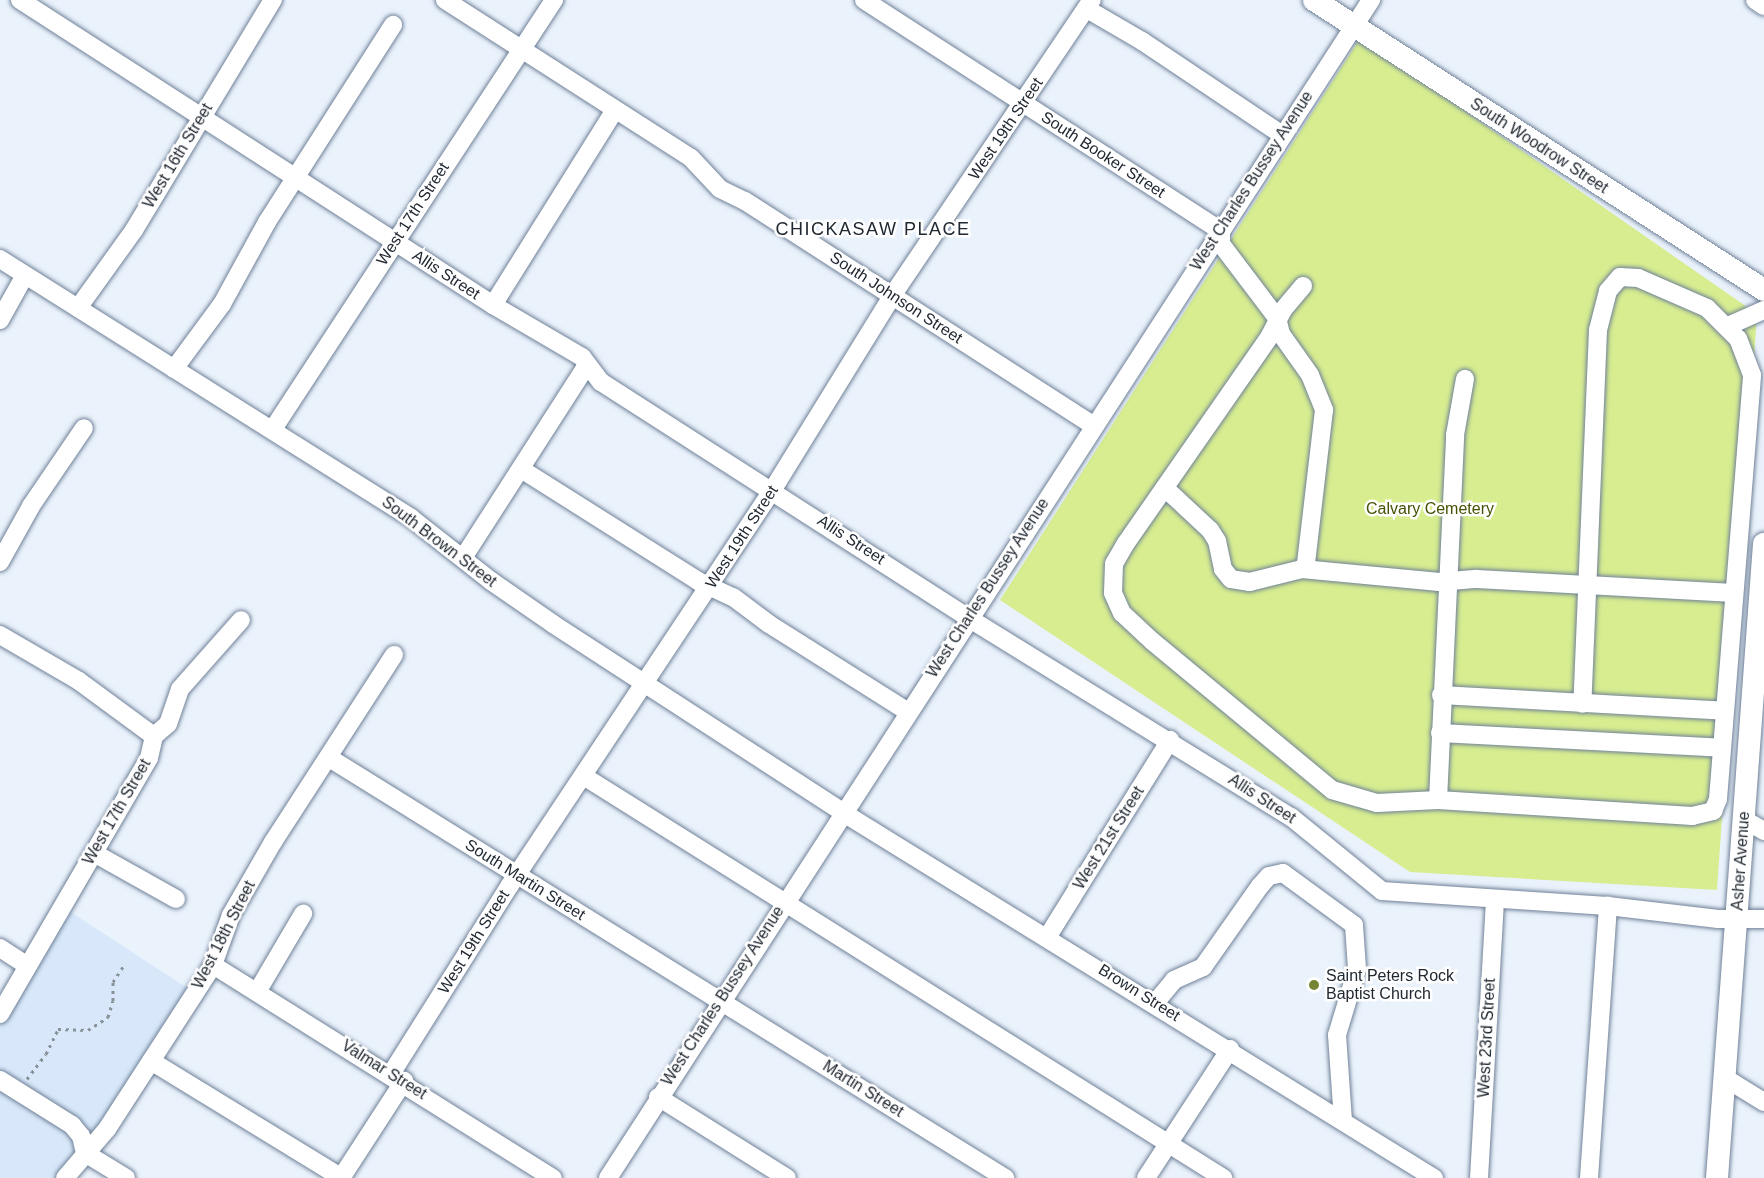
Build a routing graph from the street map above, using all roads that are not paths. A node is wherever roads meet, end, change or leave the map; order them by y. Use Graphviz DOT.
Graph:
graph roads {
  1 [pos="20,0"];
  2 [pos="273,0"];
  3 [pos="445,0"];
  4 [pos="555,0"];
  5 [pos="864,0"];
  6 [pos="1314,0"];
  7 [pos="1371,0"];
  8 [pos="1755,0"];
  9 [pos="1090,4"];
  10 [pos="1764,6"];
  11 [pos="393,25"];
  12 [pos="1354,25"];
  13 [pos="521,51"];
  14 [pos="1024,104"];
  15 [pos="615,110"];
  16 [pos="202,115"];
  17 [pos="1281,134"];
  18 [pos="299,177"];
  19 [pos="1221,231"];
  20 [pos="394,242"];
  21 [pos="0,259"];
  22 [pos="24,275"];
  23 [pos="1303,286"];
  24 [pos="1764,290"];
  25 [pos="892,296"];
  26 [pos="494,305"];
  27 [pos="78,308"];
  28 [pos="1764,310"];
  29 [pos="1277,318"];
  30 [pos="0,320"];
  31 [pos="1728,327"];
  32 [pos="588,364"];
  33 [pos="174,369"];
  34 [pos="1465,379"];
  35 [pos="1093,425"];
  36 [pos="84,428"];
  37 [pos="273,429"];
  38 [pos="520,469"];
  39 [pos="1164,488"];
  40 [pos="773,489"];
  41 [pos="1764,547"];
  42 [pos="463,558"];
  43 [pos="0,562"];
  44 [pos="1302,569"];
  45 [pos="1449,580"];
  46 [pos="1587,585"];
  47 [pos="710,586"];
  48 [pos="1734,593"];
  49 [pos="970,619"];
  50 [pos="241,620"];
  51 [pos="0,635"];
  52 [pos="394,655"];
  53 [pos="646,683"];
  54 [pos="1441,695"];
  55 [pos="1582,704"];
  56 [pos="1725,711"];
  57 [pos="908,712"];
  58 [pos="1440,733"];
  59 [pos="154,736"];
  60 [pos="1170,740"];
  61 [pos="1722,748"];
  62 [pos="331,759"];
  63 [pos="585,777"];
  64 [pos="1438,800"];
  65 [pos="842,812"];
  66 [pos="1754,825"];
  67 [pos="94,853"];
  68 [pos="517,876"];
  69 [pos="176,898"];
  70 [pos="1495,899"];
  71 [pos="783,904"];
  72 [pos="1608,906"];
  73 [pos="303,915"];
  74 [pos="1737,919"];
  75 [pos="1764,919"];
  76 [pos="1048,936"];
  77 [pos="0,948"];
  78 [pos="213,965"];
  79 [pos="28,966"];
  80 [pos="257,992"];
  81 [pos="720,1000"];
  82 [pos="1155,1003"];
  83 [pos="0,1014"];
  84 [pos="1230,1049"];
  85 [pos="151,1061"];
  86 [pos="398,1078"];
  87 [pos="1725,1078"];
  88 [pos="0,1080"];
  89 [pos="657,1097"];
  90 [pos="1764,1102"];
  91 [pos="1342,1120"];
  92 [pos="1168,1144"];
  93 [pos="85,1153"];
  94 [pos="65,1178"];
  95 [pos="126,1178"];
  96 [pos="341,1178"];
  97 [pos="553,1178"];
  98 [pos="608,1178"];
  99 [pos="787,1178"];
  100 [pos="1005,1178"];
  101 [pos="1146,1178"];
  102 [pos="1223,1178"];
  103 [pos="1434,1178"];
  104 [pos="1479,1178"];
  105 [pos="1589,1178"];
  106 [pos="1717,1178"];
  1 -- 16 [label="street, Allis Street"];
  2 -- 16 [label="street, West 16th Street"];
  3 -- 13 [label="street, South Johnson Street"];
  4 -- 13 [label="street, West 17th Street"];
  5 -- 14 [label="street, South Booker Street"];
  6 -- 12 [label="main road, South Woodrow Street"];
  7 -- 12 [label="street, West Charles Bussey Avenue"];
  8 -- 10 [label="street"];
  9 -- 14 [label="street, West 19th Street"];
  9 -- 17 [label="street"];
  11 -- 18 [label="street"];
  12 -- 17 [label="street, West Charles Bussey Avenue"];
  12 -- 24 [label="main road, South Woodrow Street"];
  13 -- 15 [label="street, South Johnson Street"];
  13 -- 20 [label="street, West 17th Street"];
  14 -- 19 [label="street, South Booker Street"];
  14 -- 25 [label="street, West 19th Street"];
  15 -- 25 [label="street, South Johnson Street"];
  15 -- 26 [label="street"];
  16 -- 18 [label="street, Allis Street"];
  16 -- 27 [label="street, West 16th Street"];
  17 -- 19 [label="street, West Charles Bussey Avenue"];
  18 -- 20 [label="street, Allis Street"];
  18 -- 33 [label="street"];
  19 -- 29 [label="street"];
  19 -- 35 [label="street, West Charles Bussey Avenue"];
  20 -- 26 [label="street, Allis Street"];
  20 -- 37 [label="street, West 17th Street"];
  21 -- 22 [label="street, South Brown Street"];
  22 -- 27 [label="street, South Brown Street"];
  22 -- 30 [label="street"];
  23 -- 29 [label="street"];
  25 -- 35 [label="street, South Johnson Street"];
  25 -- 40 [label="street, West 19th Street"];
  26 -- 32 [label="street, Allis Street"];
  27 -- 33 [label="street, South Brown Street"];
  28 -- 31 [label="street"];
  29 -- 39 [label="street"];
  29 -- 44 [label="street"];
  31 -- 46 [label="street"];
  31 -- 48 [label="street"];
  32 -- 38 [label="street"];
  32 -- 40 [label="street, Allis Street"];
  33 -- 37 [label="street, South Brown Street"];
  34 -- 45 [label="street"];
  35 -- 49 [label="street, West Charles Bussey Avenue"];
  36 -- 43 [label="street"];
  37 -- 42 [label="street, South Brown Street"];
  38 -- 42 [label="street"];
  38 -- 47 [label="street"];
  39 -- 44 [label="street"];
  39 -- 64 [label="street"];
  40 -- 47 [label="street, West 19th Street"];
  40 -- 49 [label="street, Allis Street"];
  41 -- 66 [label="main road, Asher Avenue"];
  42 -- 53 [label="street, South Brown Street"];
  44 -- 45 [label="street"];
  45 -- 46 [label="street"];
  45 -- 54 [label="street"];
  46 -- 48 [label="street"];
  46 -- 55 [label="street"];
  47 -- 53 [label="street, West 19th Street"];
  47 -- 57 [label="street"];
  48 -- 56 [label="street"];
  49 -- 57 [label="street, West Charles Bussey Avenue"];
  49 -- 60 [label="street, Allis Street"];
  50 -- 59 [label="street, West 17th Street"];
  51 -- 59 [label="street"];
  52 -- 62 [label="street, West 18th Street"];
  53 -- 63 [label="street, West 19th Street"];
  53 -- 65 [label="street, South Brown Street"];
  54 -- 55 [label="street"];
  54 -- 58 [label="street"];
  55 -- 56 [label="street"];
  56 -- 61 [label="street"];
  57 -- 65 [label="street, West Charles Bussey Avenue"];
  58 -- 61 [label="street"];
  58 -- 64 [label="street"];
  59 -- 67 [label="street, West 17th Street"];
  60 -- 70 [label="street, Allis Street"];
  60 -- 76 [label="street, West 21st Street"];
  61 -- 64 [label="street"];
  62 -- 68 [label="street, South Martin Street"];
  62 -- 78 [label="street, West 18th Street"];
  63 -- 68 [label="street, West 19th Street"];
  63 -- 71 [label="street"];
  65 -- 71 [label="street, West Charles Bussey Avenue"];
  65 -- 76 [label="street, Brown Street"];
  66 -- 74 [label="main road, Asher Avenue"];
  67 -- 69 [label="street"];
  67 -- 79 [label="street, West 17th Street"];
  68 -- 81 [label="street, South Martin Street"];
  68 -- 86 [label="street, West 19th Street"];
  70 -- 72 [label="street, Allis Street"];
  70 -- 104 [label="street, West 23rd Street"];
  71 -- 81 [label="street, West Charles Bussey Avenue"];
  71 -- 92 [label="street"];
  72 -- 74 [label="street, Allis Street"];
  72 -- 105 [label="street"];
  73 -- 80 [label="street"];
  74 -- 75 [label="street, Allis Street"];
  74 -- 87 [label="main road, Asher Avenue"];
  76 -- 82 [label="street, Brown Street"];
  77 -- 79 [label="street"];
  78 -- 80 [label="street, Valmar Street"];
  78 -- 85 [label="street, West 18th Street"];
  79 -- 83 [label="street, West 17th Street"];
  80 -- 86 [label="street, Valmar Street"];
  81 -- 89 [label="street, West Charles Bussey Avenue"];
  81 -- 100 [label="street, Martin Street"];
  82 -- 84 [label="street, Brown Street"];
  82 -- 91 [label="street"];
  84 -- 91 [label="street, Brown Street"];
  84 -- 92 [label="street"];
  85 -- 93 [label="street, West 18th Street"];
  85 -- 96 [label="street"];
  86 -- 96 [label="street, West 19th Street"];
  86 -- 97 [label="street, Valmar Street"];
  87 -- 90 [label="street"];
  87 -- 106 [label="main road, Asher Avenue"];
  88 -- 93 [label="street"];
  89 -- 98 [label="street, West Charles Bussey Avenue"];
  89 -- 99 [label="street"];
  91 -- 103 [label="street, Brown Street"];
  92 -- 101 [label="street"];
  92 -- 102 [label="street"];
  93 -- 94 [label="street, West 18th Street"];
  93 -- 95 [label="street"];
}
